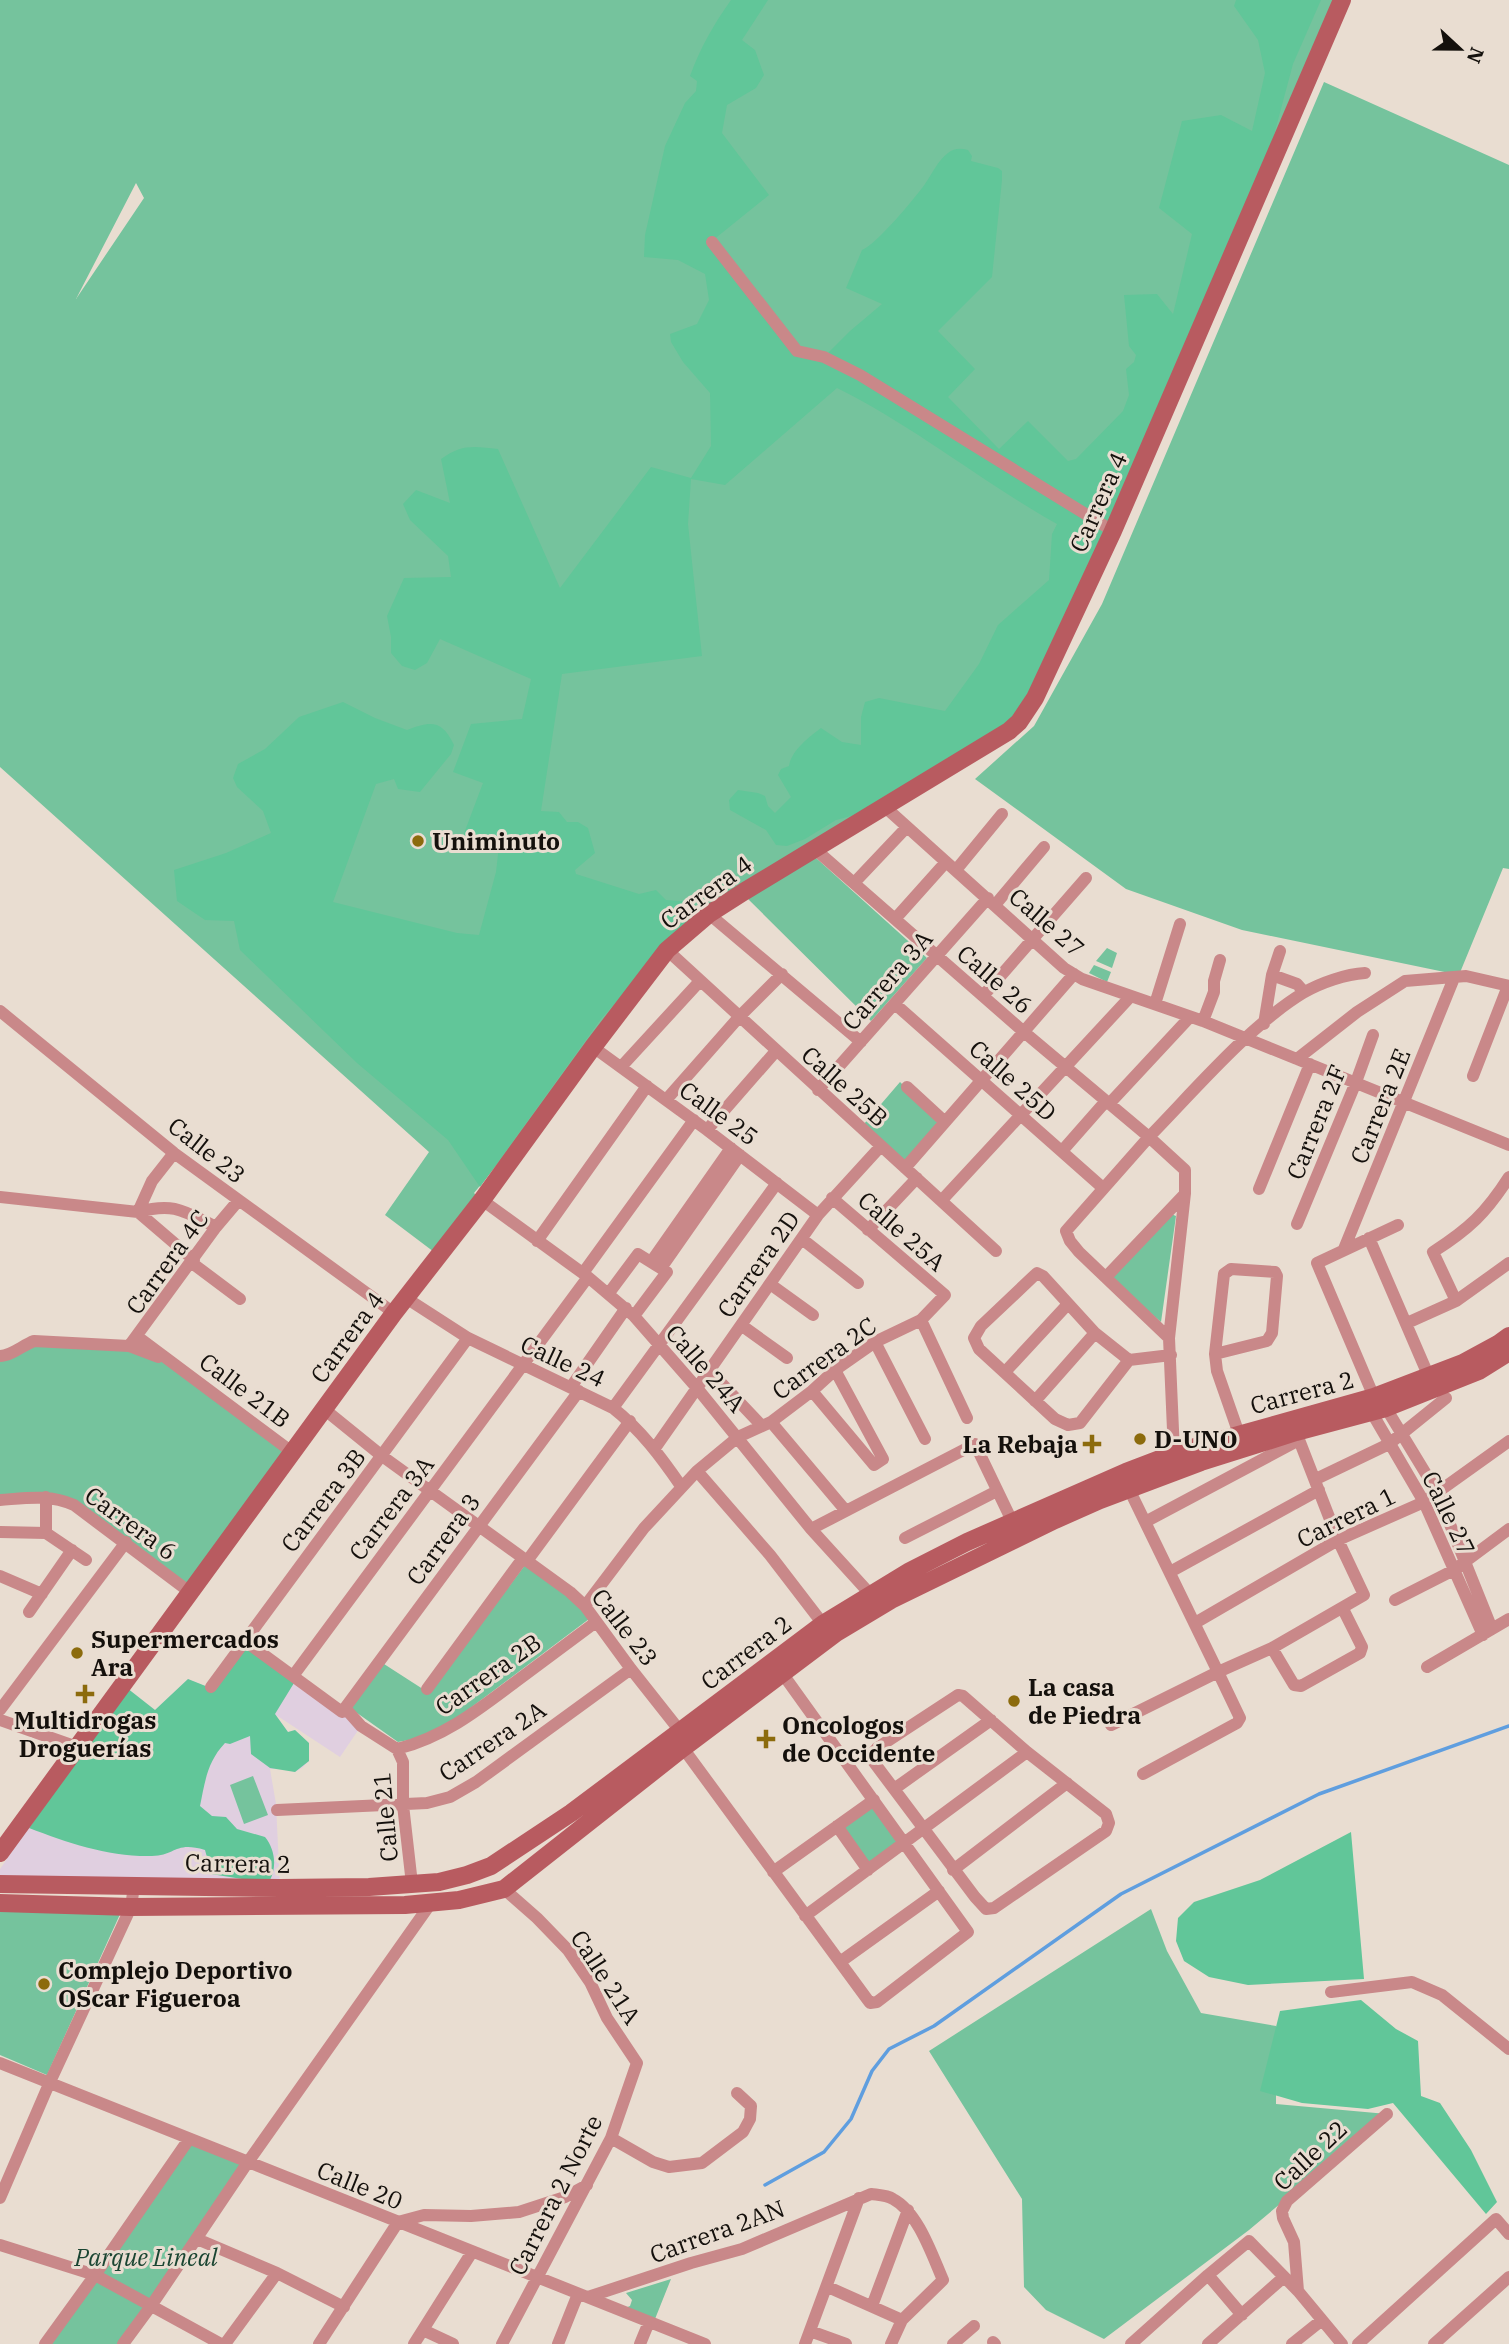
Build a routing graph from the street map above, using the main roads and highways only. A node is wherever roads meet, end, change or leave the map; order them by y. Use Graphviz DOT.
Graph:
graph roads {
  1 [pos="1342,0"];
  2 [pos="1509,1336"];
  3 [pos="1509,1352"];
  4 [pos="1377,1406"];
  5 [pos="1188,1456"];
  6 [pos="681,1739"];
  7 [pos="0,1853"];
  8 [pos="0,1884"];
  9 [pos="0,1903"];
  1 -- 7 [label="main road, Carrera 4"];
  2 -- 4 [label="main road, Carrera 2"];
  3 -- 4 [label="main road, Carrera 2"];
  4 -- 5 [label="main road, Carrera 2"];
  4 -- 5 [label="main road, Carrera 2"];
  5 -- 6 [label="main road, Carrera 2"];
  5 -- 6 [label="main road, Carrera 2"];
  6 -- 8 [label="main road, Carrera 2"];
  6 -- 9 [label="main road, Carrera 2"];
}
